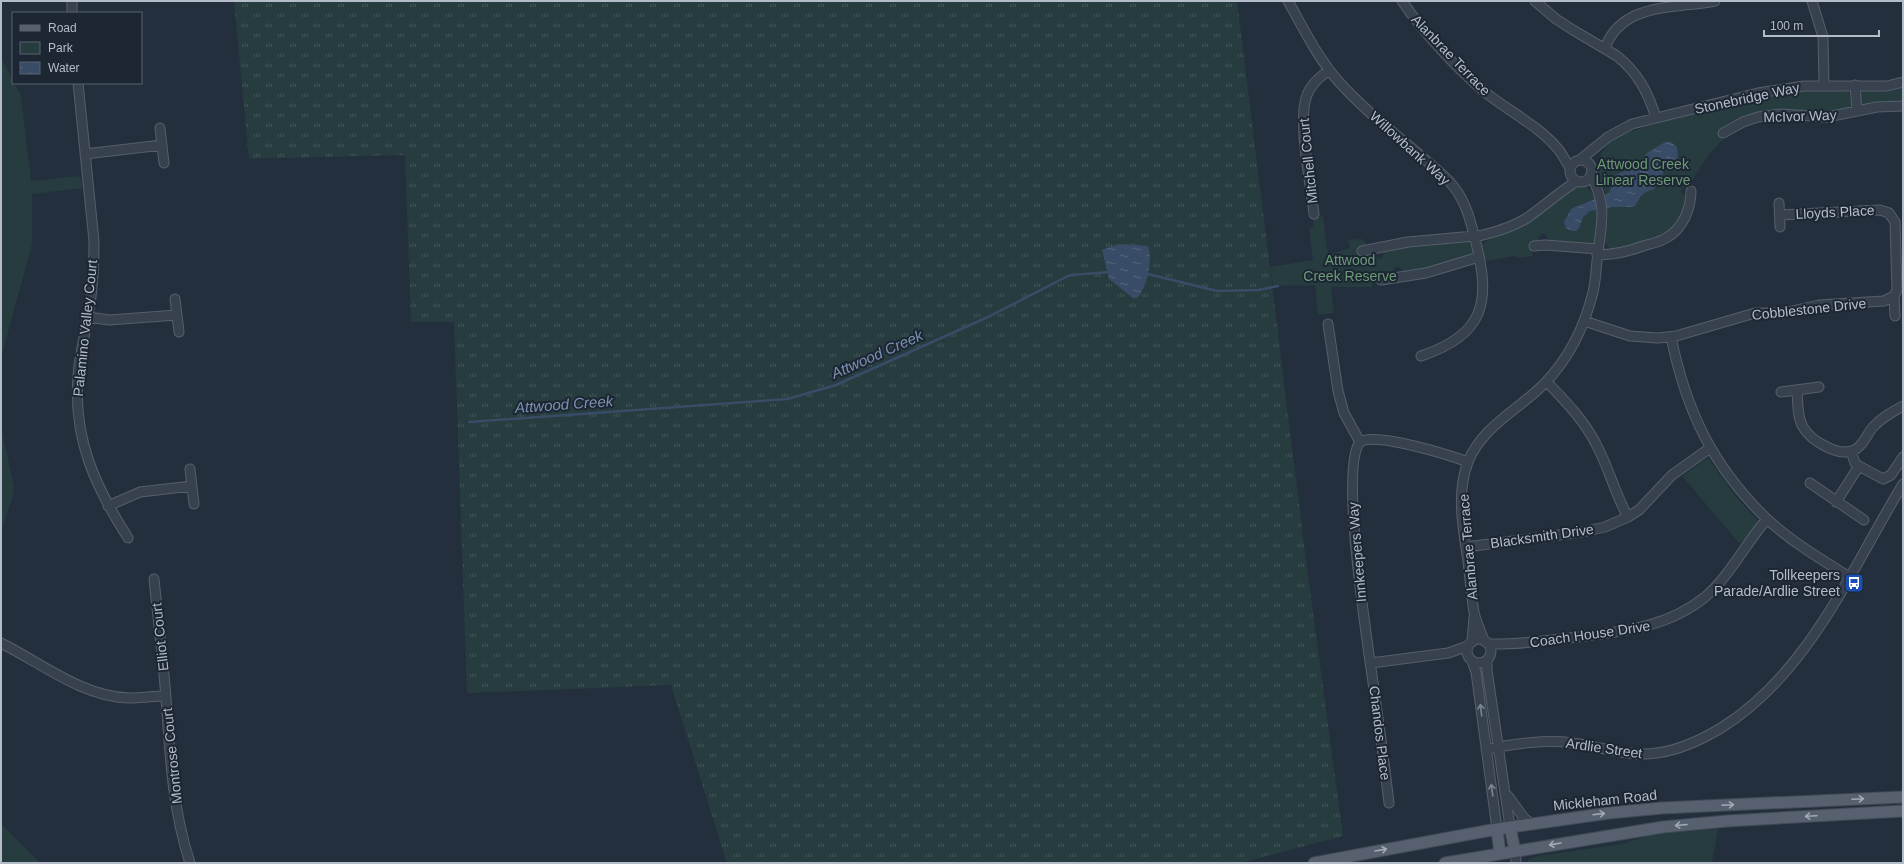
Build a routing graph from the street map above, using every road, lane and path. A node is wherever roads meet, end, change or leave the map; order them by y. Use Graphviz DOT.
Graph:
graph roads {
  1 [pos="72,1"];
  2 [pos="1288,1"];
  3 [pos="1402,1"];
  4 [pos="1535,1"];
  5 [pos="1715,1"];
  6 [pos="1812,1"];
  7 [pos="72,12"];
  8 [pos="1605,48"];
  9 [pos="1329,70"];
  10 [pos="1903,82"];
  11 [pos="78,84"];
  12 [pos="1824,85"];
  13 [pos="1855,85"];
  14 [pos="1903,106"];
  15 [pos="1857,111"];
  16 [pos="1656,118"];
  17 [pos="160,128"];
  18 [pos="1723,133"];
  19 [pos="162,145"];
  20 [pos="1599,146"];
  21 [pos="85,154"];
  22 [pos="164,163"];
  23 [pos="1574,166"];
  24 [pos="1591,171"];
  25 [pos="1581,181"];
  26 [pos="1691,191"];
  27 [pos="1598,192"];
  28 [pos="1558,193"];
  29 [pos="1779,204"];
  30 [pos="1314,214"];
  31 [pos="1780,215"];
  32 [pos="1780,227"];
  33 [pos="1474,237"];
  34 [pos="1534,246"];
  35 [pos="1362,251"];
  36 [pos="1598,252"];
  37 [pos="1479,257"];
  38 [pos="1381,280"];
  39 [pos="1894,296"];
  40 [pos="175,299"];
  41 [pos="177,314"];
  42 [pos="1895,316"];
  43 [pos="88,317"];
  44 [pos="1584,321"];
  45 [pos="1328,324"];
  46 [pos="179,332"];
  47 [pos="1671,337"];
  48 [pos="1421,356"];
  49 [pos="1547,382"];
  50 [pos="1820,386"];
  51 [pos="1797,391"];
  52 [pos="1781,392"];
  53 [pos="1903,406"];
  54 [pos="1360,442"];
  55 [pos="1710,448"];
  56 [pos="1851,451"];
  57 [pos="1903,458"];
  58 [pos="1468,462"];
  59 [pos="1859,466"];
  60 [pos="190,469"];
  61 [pos="1810,483"];
  62 [pos="1903,484"];
  63 [pos="192,486"];
  64 [pos="1836,502"];
  65 [pos="194,504"];
  66 [pos="108,506"];
  67 [pos="1628,518"];
  68 [pos="1767,519"];
  69 [pos="1864,520"];
  70 [pos="128,538"];
  71 [pos="1466,547"];
  72 [pos="1850,578"];
  73 [pos="154,579"];
  74 [pos="1474,613"];
  75 [pos="1,643"];
  76 [pos="1470,644"];
  77 [pos="1488,649"];
  78 [pos="1448,653"];
  79 [pos="1470,658"];
  80 [pos="1371,662"];
  81 [pos="166,696"];
  82 [pos="1498,747"];
  83 [pos="1486,749"];
  84 [pos="1506,792"];
  85 [pos="1903,796"];
  86 [pos="1389,803"];
  87 [pos="1898,811"];
  88 [pos="1903,818"];
  89 [pos="1531,824"];
  90 [pos="1510,827"];
  91 [pos="1497,829"];
  92 [pos="1515,851"];
  93 [pos="1501,858"];
  94 [pos="190,863"];
  95 [pos="1314,863"];
  96 [pos="1445,863"];
  97 [pos="1516,863"];
  1 -- 7 [label="street"];
  2 -- 9 [label="street, Willowbank Way"];
  3 -- 23 [label="street, Alanbrae Terrace"];
  4 -- 8 [label="street"];
  5 -- 8 [label="street"];
  6 -- 12 [label="street"];
  8 -- 16 [label="street"];
  9 -- 30 [label="street, Mitchell Court"];
  9 -- 33 [label="street, Willowbank Way"];
  10 -- 13 [label="street, Stonebridge Way"];
  11 -- 21 [label="street, Palamino Valley Court"];
  12 -- 13 [label="street, Stonebridge Way"];
  12 -- 16 [label="street, Stonebridge Way"];
  13 -- 15 [label="street, McIvor Way"];
  14 -- 15 [label="street, McIvor Way"];
  15 -- 18 [label="street, McIvor Way"];
  16 -- 20 [label="street, Stonebridge Way"];
  17 -- 19 [label="street"];
  19 -- 21 [label="street"];
  19 -- 22 [label="street"];
  20 -- 23 [label="street, Stonebridge Way"];
  20 -- 24 [label="street, Stonebridge Way"];
  21 -- 43 [label="street, Palamino Valley Court"];
  23 -- 24 [label="street, Alanbrae Terrace"];
  23 -- 25 [label="street, Alanbrae Terrace"];
  23 -- 28 [label="street, Stonebridge Way"];
  24 -- 25 [label="street"];
  24 -- 27 [label="street, Alanbrae Terrace"];
  25 -- 27 [label="street, Alanbrae Terrace"];
  25 -- 28 [label="street, Stonebridge Way"];
  26 -- 36 [label="street"];
  27 -- 36 [label="street, Alanbrae Terrace"];
  28 -- 33 [label="street, Stonebridge Way"];
  29 -- 31 [label="street, Lloyds Place"];
  31 -- 32 [label="street, Lloyds Place"];
  31 -- 39 [label="street, Lloyds Place"];
  33 -- 35 [label="street, Stonebridge Way"];
  33 -- 37 [label="street, Willowbank Way"];
  34 -- 36 [label="street"];
  36 -- 44 [label="street, Alanbrae Terrace"];
  37 -- 38 [label="street"];
  37 -- 48 [label="street, Willowbank Way"];
  39 -- 42 [label="street"];
  39 -- 47 [label="street, Cobblestone Drive"];
  40 -- 41 [label="street"];
  41 -- 43 [label="street"];
  41 -- 46 [label="street"];
  43 -- 66 [label="street, Palamino Valley Court"];
  44 -- 47 [label="street, Cobblestone Drive"];
  44 -- 49 [label="street, Alanbrae Terrace"];
  45 -- 54 [label="street"];
  47 -- 55 [label="street"];
  49 -- 58 [label="street, Alanbrae Terrace"];
  49 -- 67 [label="street"];
  50 -- 51 [label="street"];
  51 -- 52 [label="street"];
  51 -- 56 [label="street"];
  53 -- 56 [label="street"];
  54 -- 58 [label="street"];
  54 -- 80 [label="street, Innkeepers Way"];
  55 -- 67 [label="street, Blacksmith Drive"];
  55 -- 68 [label="street"];
  56 -- 59 [label="street"];
  57 -- 59 [label="street"];
  58 -- 71 [label="street, Alanbrae Terrace"];
  59 -- 64 [label="street"];
  60 -- 63 [label="street"];
  61 -- 64 [label="street"];
  62 -- 72 [label="street, Ardlie Street"];
  63 -- 65 [label="street"];
  63 -- 66 [label="street"];
  64 -- 69 [label="street"];
  66 -- 70 [label="street, Palamino Valley Court"];
  67 -- 71 [label="street, Blacksmith Drive"];
  68 -- 72 [label="street"];
  68 -- 77 [label="street, Coach House Drive"];
  71 -- 74 [label="street, Alanbrae Terrace"];
  72 -- 82 [label="street, Ardlie Street"];
  73 -- 81 [label="street, Elliot Court"];
  74 -- 76 [label="street, Alanbrae Terrace"];
  74 -- 77 [label="street, Alanbrae Terrace"];
  75 -- 81 [label="street"];
  76 -- 77 [label="street"];
  76 -- 78 [label="street"];
  76 -- 79 [label="street, Alanbrae Terrace"];
  77 -- 79 [label="street"];
  77 -- 82 [label="street, Alanbrae Terrace"];
  78 -- 79 [label="street"];
  78 -- 80 [label="street"];
  83 -- 79 [label="street, one-way"];
  80 -- 86 [label="street, Chandos Place"];
  81 -- 94 [label="street, Montrose Court"];
  82 -- 83 [label="street, Ardlie Street"];
  82 -- 84 [label="street, Alanbrae Terrace"];
  91 -- 83 [label="street, one-way"];
  84 -- 89 [label="street"];
  84 -- 90 [label="street, Alanbrae Terrace"];
  89 -- 85 [label="main road, Mickleham Road, one-way"];
  87 -- 88 [label="street"];
  87 -- 92 [label="main road, one-way"];
  89 -- 90 [label="main road, Mickleham Road"];
  90 -- 91 [label="main road, Mickleham Road"];
  90 -- 92 [label="main road"];
  91 -- 93 [label="main road"];
  95 -- 91 [label="main road, Mickleham Road, one-way"];
  92 -- 93 [label="main road"];
  92 -- 97 [label="street"];
  93 -- 96 [label="main road"];
}
